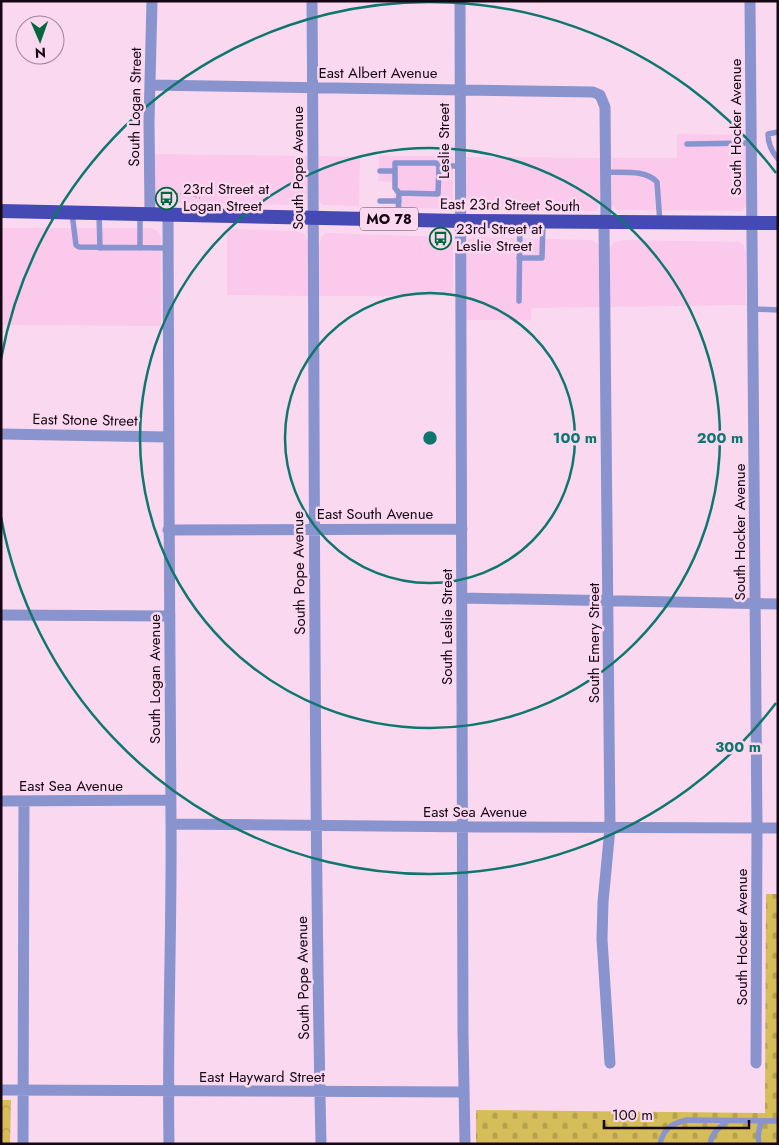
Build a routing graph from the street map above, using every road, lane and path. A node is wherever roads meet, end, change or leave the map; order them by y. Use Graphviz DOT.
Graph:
graph roads {
  1 [pos="152,1"];
  2 [pos="312,1"];
  3 [pos="460,1"];
  4 [pos="750,1"];
  5 [pos="150,85"];
  6 [pos="313,88"];
  7 [pos="459,88"];
  8 [pos="603,99"];
  9 [pos="778,132"];
  10 [pos="687,144"];
  11 [pos="751,144"];
  12 [pos="778,159"];
  13 [pos="438,166"];
  14 [pos="460,166"];
  15 [pos="380,171"];
  16 [pos="395,171"];
  17 [pos="606,172"];
  18 [pos="399,193"];
  19 [pos="156,194"];
  20 [pos="200,198"];
  21 [pos="380,201"];
  22 [pos="399,202"];
  23 [pos="1,211"];
  24 [pos="72,212"];
  25 [pos="98,213"];
  26 [pos="145,213"];
  27 [pos="168,214"];
  28 [pos="314,218"];
  29 [pos="398,220"];
  30 [pos="460,221"];
  31 [pos="520,222"];
  32 [pos="543,222"];
  33 [pos="605,223"];
  34 [pos="660,223"];
  35 [pos="752,223"];
  36 [pos="778,223"];
  37 [pos="100,248"];
  38 [pos="140,248"];
  39 [pos="168,248"];
  40 [pos="520,258"];
  41 [pos="519,301"];
  42 [pos="753,309"];
  43 [pos="778,310"];
  44 [pos="1,434"];
  45 [pos="168,437"];
  46 [pos="462,529"];
  47 [pos="168,530"];
  48 [pos="314,530"];
  49 [pos="462,598"];
  50 [pos="608,601"];
  51 [pos="755,604"];
  52 [pos="778,604"];
  53 [pos="1,615"];
  54 [pos="170,616"];
  55 [pos="171,800"];
  56 [pos="1,801"];
  57 [pos="24,801"];
  58 [pos="171,824"];
  59 [pos="317,825"];
  60 [pos="464,827"];
  61 [pos="610,828"];
  62 [pos="757,828"];
  63 [pos="778,828"];
  64 [pos="610,1063"];
  65 [pos="756,1063"];
  66 [pos="1,1090"];
  67 [pos="24,1090"];
  68 [pos="168,1092"];
  69 [pos="464,1092"];
  70 [pos="320,1093"];
  71 [pos="729,1120"];
  72 [pos="761,1121"];
  73 [pos="778,1121"];
  74 [pos="23,1144"];
  75 [pos="169,1144"];
  76 [pos="321,1144"];
  77 [pos="465,1144"];
  78 [pos="660,1144"];
  79 [pos="710,1144"];
  80 [pos="759,1144"];
  1 -- 5 [label="street, South Logan Street"];
  2 -- 6 [label="street, South Pope Avenue"];
  3 -- 7 [label="street, Leslie Street"];
  4 -- 11 [label="street, South Hocker Avenue"];
  5 -- 6 [label="street, East Albert Avenue"];
  5 -- 26 [label="street, South Logan Street"];
  6 -- 7 [label="street, East Albert Avenue"];
  6 -- 28 [label="street, South Pope Avenue"];
  7 -- 8 [label="street, East Albert Avenue"];
  7 -- 14 [label="street, Leslie Street"];
  8 -- 17 [label="street, South Emery Street"];
  9 -- 12 [label="lane"];
  10 -- 11 [label="lane"];
  11 -- 35 [label="street, South Hocker Avenue"];
  13 -- 14 [label="lane"];
  13 -- 16 [label="lane"];
  13 -- 18 [label="lane"];
  14 -- 30 [label="street, Leslie Street"];
  15 -- 16 [label="lane"];
  16 -- 18 [label="lane"];
  17 -- 33 [label="street, South Emery Street"];
  17 -- 34 [label="lane"];
  18 -- 22 [label="lane"];
  19 -- 20 [label="path"];
  21 -- 22 [label="lane"];
  22 -- 29 [label="lane"];
  23 -- 24 [label="main road, East 23rd Street South / MO 78"];
  24 -- 25 [label="main road, East 23rd Street South / MO 78"];
  24 -- 37 [label="lane"];
  25 -- 26 [label="main road, East 23rd Street South / MO 78"];
  25 -- 37 [label="lane"];
  26 -- 27 [label="main road, East 23rd Street South / MO 78"];
  26 -- 38 [label="lane"];
  27 -- 28 [label="main road, East 23rd Street South / MO 78"];
  27 -- 39 [label="street, South Logan Avenue"];
  28 -- 29 [label="main road, East 23rd Street South / MO 78"];
  28 -- 48 [label="street, South Pope Avenue"];
  29 -- 30 [label="main road, East 23rd Street South / MO 78"];
  30 -- 31 [label="main road, East 23rd Street South / MO 78"];
  30 -- 46 [label="street, South Leslie Street"];
  31 -- 32 [label="main road, East 23rd Street South / MO 78"];
  31 -- 40 [label="lane"];
  32 -- 33 [label="main road, East 23rd Street South / MO 78"];
  32 -- 40 [label="lane"];
  33 -- 34 [label="main road, East 23rd Street South / MO 78"];
  33 -- 50 [label="street, South Emery Street"];
  34 -- 35 [label="main road, East 23rd Street South / MO 78"];
  35 -- 36 [label="main road, East 23rd Street South / MO 78"];
  35 -- 42 [label="street, South Hocker Avenue"];
  37 -- 38 [label="lane"];
  38 -- 39 [label="lane"];
  39 -- 45 [label="street, South Logan Avenue"];
  40 -- 41 [label="lane"];
  42 -- 43 [label="lane"];
  42 -- 51 [label="street, South Hocker Avenue"];
  44 -- 45 [label="street, East Stone Street"];
  45 -- 47 [label="street, South Logan Avenue"];
  46 -- 48 [label="street, East South Avenue"];
  46 -- 49 [label="street, South Leslie Street"];
  47 -- 48 [label="street, East South Avenue"];
  47 -- 54 [label="street, South Logan Avenue"];
  48 -- 59 [label="street, South Pope Avenue"];
  49 -- 50 [label="street"];
  49 -- 60 [label="street, South Leslie Street"];
  50 -- 51 [label="street"];
  50 -- 61 [label="street, South Emery Street"];
  51 -- 52 [label="street"];
  51 -- 62 [label="street, South Hocker Avenue"];
  53 -- 54 [label="street"];
  54 -- 55 [label="street, South Logan Avenue"];
  55 -- 57 [label="street, East Sea Avenue"];
  55 -- 58 [label="street, South Logan Avenue"];
  56 -- 57 [label="street, East Sea Avenue"];
  57 -- 67 [label="street"];
  58 -- 59 [label="street, East Sea Avenue"];
  58 -- 68 [label="street, South Logan Avenue"];
  59 -- 60 [label="street, East Sea Avenue"];
  59 -- 70 [label="street, South Pope Avenue"];
  60 -- 61 [label="street, East Sea Avenue"];
  60 -- 69 [label="street, South Leslie Street"];
  61 -- 62 [label="street, East Sea Avenue"];
  61 -- 64 [label="street, South Emery Street"];
  62 -- 63 [label="street, East Sea Avenue"];
  62 -- 65 [label="street, South Hocker Avenue"];
  66 -- 67 [label="street, East Hayward Street"];
  67 -- 68 [label="street, East Hayward Street"];
  67 -- 74 [label="street"];
  68 -- 70 [label="street, East Hayward Street"];
  68 -- 75 [label="street, South Logan Avenue"];
  69 -- 70 [label="street, East Hayward Street"];
  69 -- 77 [label="street"];
  70 -- 76 [label="street, South Pope Avenue"];
  71 -- 72 [label="lane"];
  71 -- 78 [label="lane"];
  71 -- 79 [label="lane"];
  72 -- 73 [label="lane"];
  72 -- 80 [label="lane"];
}
